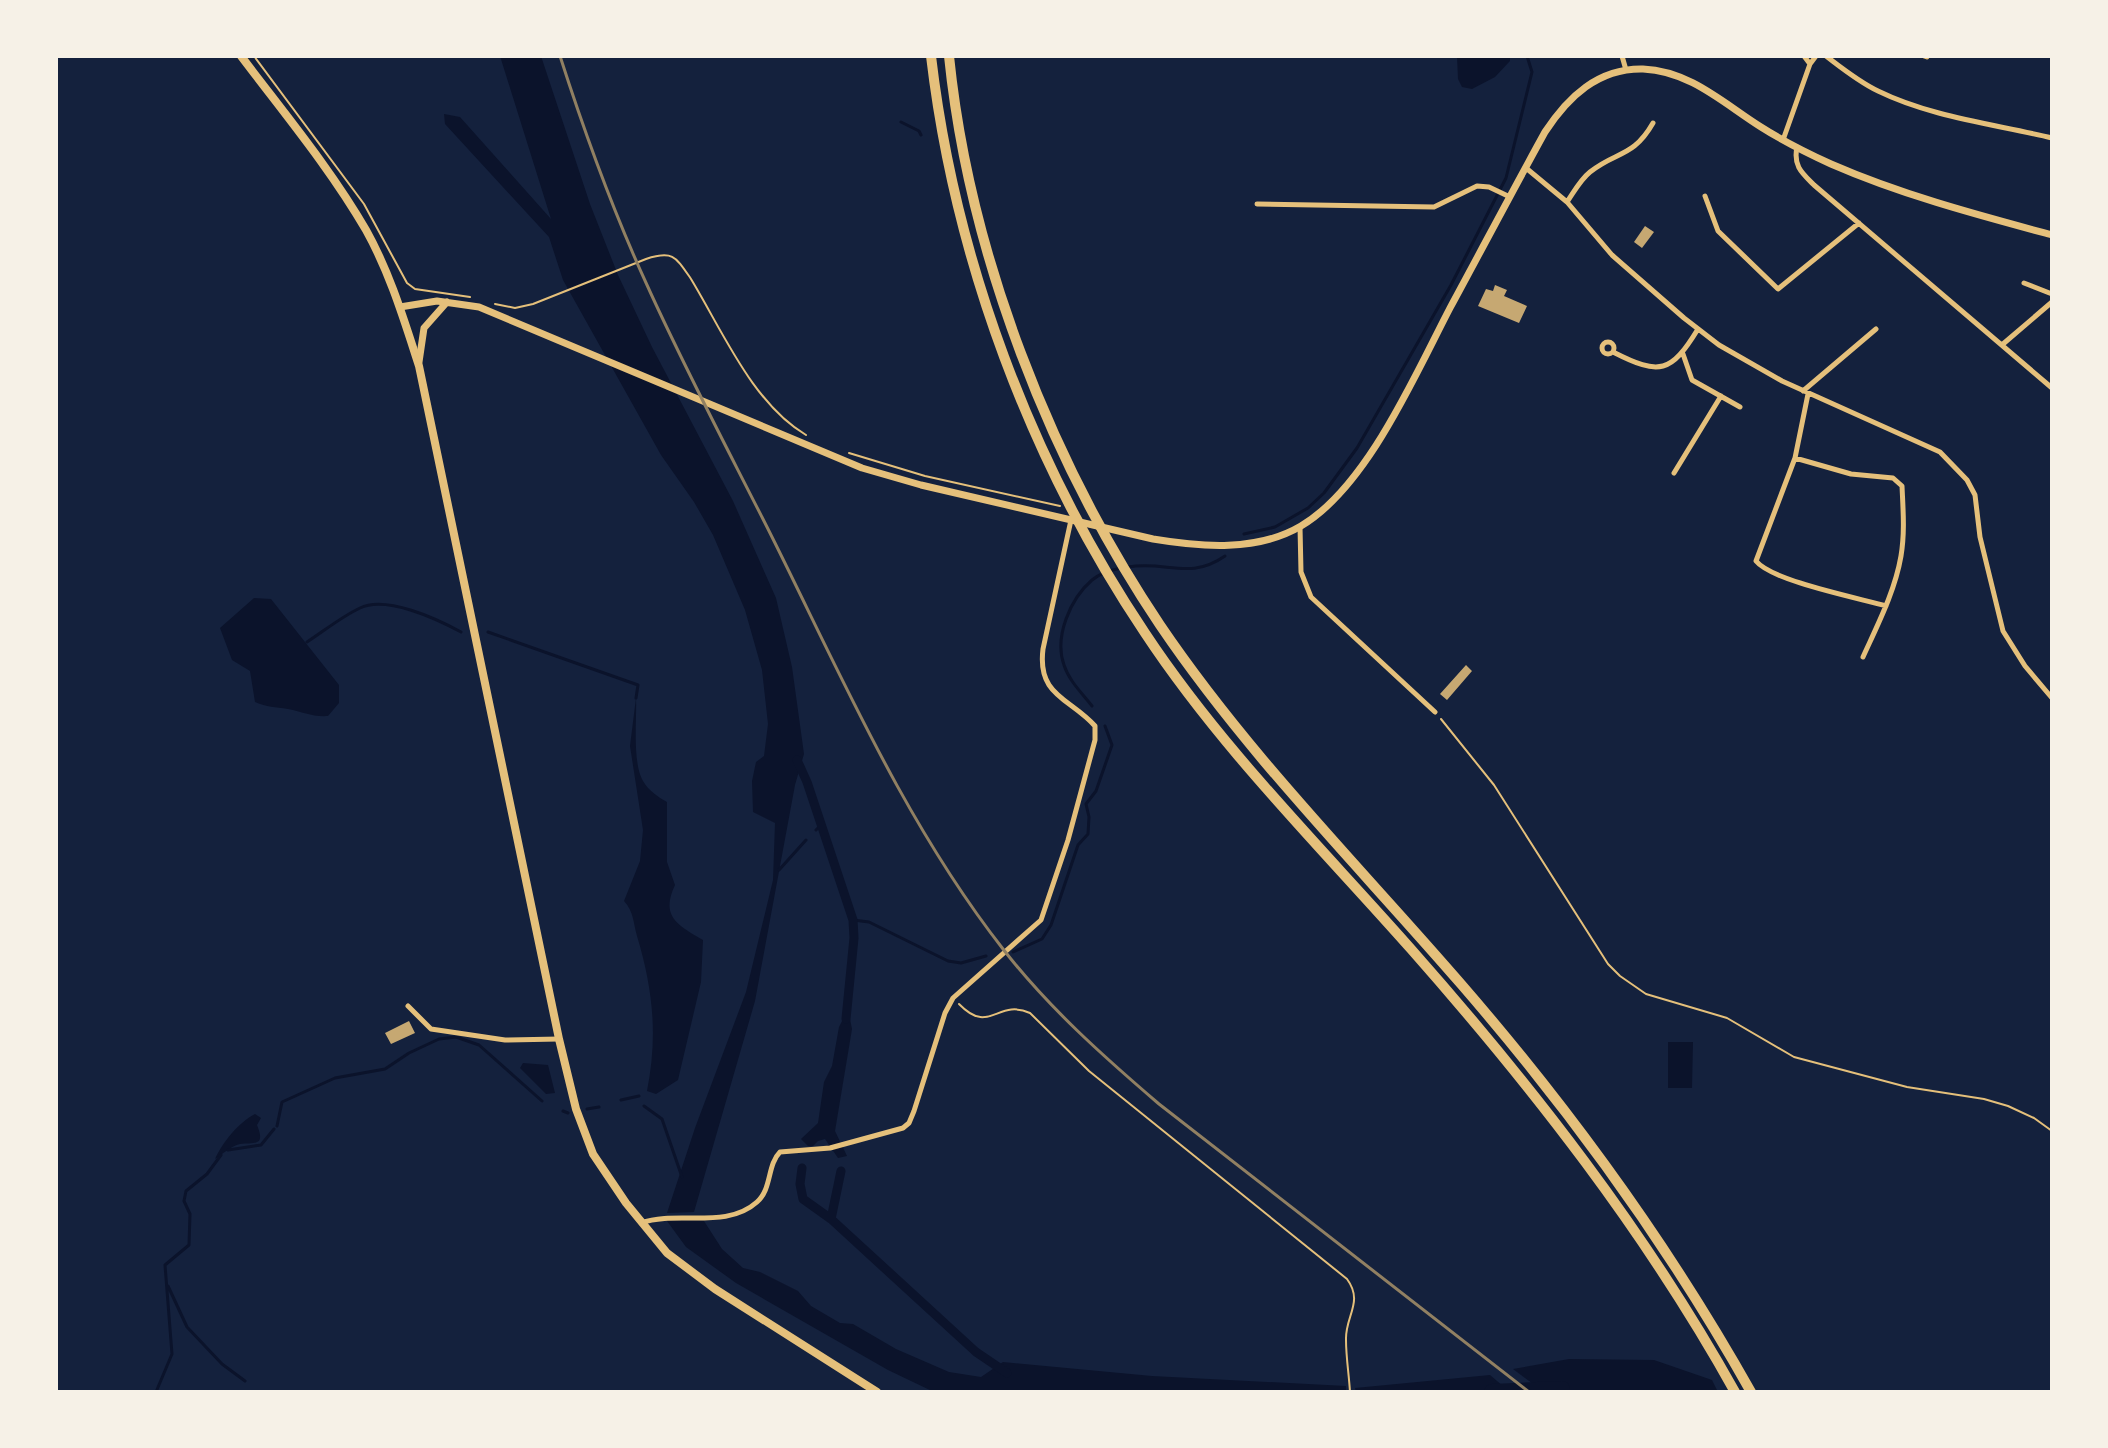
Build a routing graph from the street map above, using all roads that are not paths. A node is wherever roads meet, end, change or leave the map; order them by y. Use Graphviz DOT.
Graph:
graph roads {
  1 [pos="241,56"];
  2 [pos="931,56"];
  3 [pos="949,56"];
  4 [pos="1622,56"];
  5 [pos="1804,56"];
  6 [pos="1816,56"];
  7 [pos="1826,56"];
  8 [pos="1810,64"];
  9 [pos="1626,70"];
  10 [pos="1653,123"];
  11 [pos="2052,138"];
  12 [pos="1783,140"];
  13 [pos="1797,147"];
  14 [pos="1526,168"];
  15 [pos="1507,195"];
  16 [pos="1705,196"];
  17 [pos="1567,202"];
  18 [pos="1257,204"];
  19 [pos="1859,223"];
  20 [pos="2052,235"];
  21 [pos="2024,283"];
  22 [pos="2052,294"];
  23 [pos="447,302"];
  24 [pos="2052,302"];
  25 [pos="400,307"];
  26 [pos="1698,329"];
  27 [pos="1876,329"];
  28 [pos="2003,344"];
  29 [pos="1613,352"];
  30 [pos="1683,353"];
  31 [pos="419,366"];
  32 [pos="2052,388"];
  33 [pos="1806,392"];
  34 [pos="1721,396"];
  35 [pos="1740,407"];
  36 [pos="1795,458"];
  37 [pos="1674,473"];
  38 [pos="1071,520"];
  39 [pos="1300,527"];
  40 [pos="1886,606"];
  41 [pos="1863,657"];
  42 [pos="2052,698"];
  43 [pos="1435,712"];
  44 [pos="408,1006"];
  45 [pos="559,1039"];
  46 [pos="641,1223"];
  47 [pos="877,1392"];
  48 [pos="1735,1392"];
  49 [pos="1751,1392"];
  1 -- 25 [label="main road"];
  2 -- 48 [label="highway"];
  3 -- 49 [label="highway"];
  4 -- 9 [label="street"];
  5 -- 8 [label="street"];
  6 -- 8 [label="street"];
  7 -- 11 [label="street"];
  8 -- 12 [label="street"];
  9 -- 12 [label="street"];
  9 -- 14 [label="street"];
  10 -- 17 [label="street"];
  12 -- 13 [label="street"];
  13 -- 19 [label="street"];
  13 -- 20 [label="street"];
  14 -- 15 [label="street"];
  14 -- 17 [label="street"];
  15 -- 18 [label="street"];
  15 -- 39 [label="street"];
  16 -- 19 [label="street"];
  17 -- 26 [label="street"];
  19 -- 28 [label="street"];
  21 -- 22 [label="street"];
  23 -- 25 [label="street"];
  23 -- 31 [label="street"];
  23 -- 38 [label="street"];
  24 -- 28 [label="street"];
  25 -- 31 [label="main road"];
  26 -- 30 [label="street"];
  26 -- 33 [label="street"];
  27 -- 33 [label="street"];
  28 -- 32 [label="street"];
  29 -- 30 [label="street"];
  30 -- 34 [label="street"];
  31 -- 45 [label="main road"];
  33 -- 36 [label="street"];
  33 -- 42 [label="street"];
  34 -- 35 [label="street"];
  34 -- 37 [label="street"];
  36 -- 40 [label="street"];
  36 -- 40 [label="street"];
  38 -- 39 [label="street"];
  38 -- 46 [label="street"];
  39 -- 43 [label="street"];
  40 -- 41 [label="street"];
  44 -- 45 [label="street"];
  45 -- 46 [label="main road"];
  46 -- 47 [label="main road"];
}
